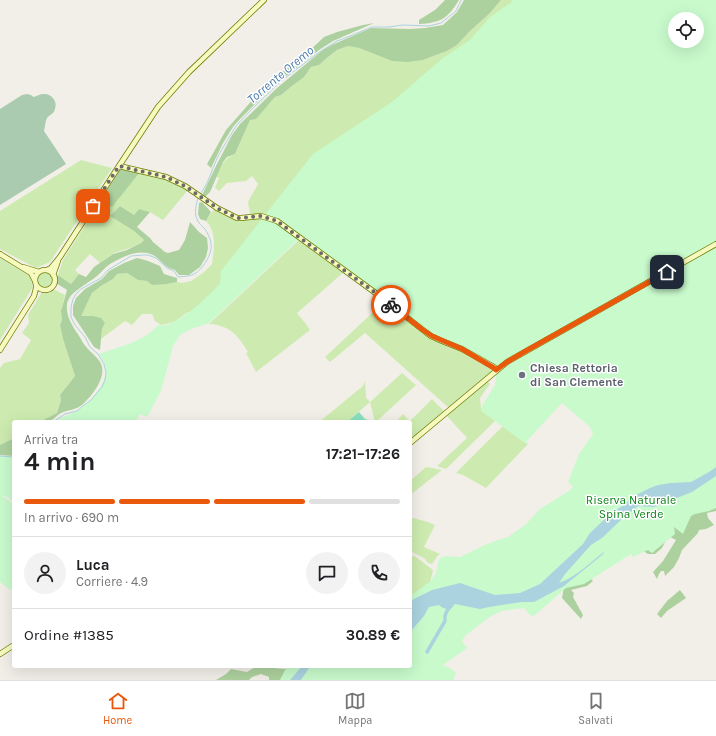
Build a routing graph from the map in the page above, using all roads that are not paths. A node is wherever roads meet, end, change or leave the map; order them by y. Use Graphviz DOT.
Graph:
graph roads {
  1 [pos="264,0"];
  2 [pos="119,166"];
  3 [pos="716,244"];
  4 [pos="0,254"];
  5 [pos="60,257"];
  6 [pos="18,265"];
  7 [pos="47,270"];
  8 [pos="40,272"];
  9 [pos="54,275"];
  10 [pos="36,282"];
  11 [pos="42,289"];
  12 [pos="34,296"];
  13 [pos="0,350"];
  14 [pos="496,370"];
  15 [pos="412,441"];
  16 [pos="12,647"];
  17 [pos="0,654"];
  1 -- 2 [label="street"];
  2 -- 5 [label="street"];
  2 -- 14 [label="street"];
  3 -- 14 [label="street"];
  4 -- 6 [label="street"];
  5 -- 7 [label="street"];
  5 -- 9 [label="street"];
  6 -- 8 [label="street"];
  6 -- 10 [label="street"];
  7 -- 8 [label="street"];
  7 -- 9 [label="street"];
  8 -- 10 [label="street"];
  9 -- 11 [label="street"];
  10 -- 11 [label="street"];
  10 -- 12 [label="street"];
  11 -- 12 [label="street"];
  12 -- 13 [label="street"];
  14 -- 15 [label="street"];
  16 -- 17 [label="street"];
}
